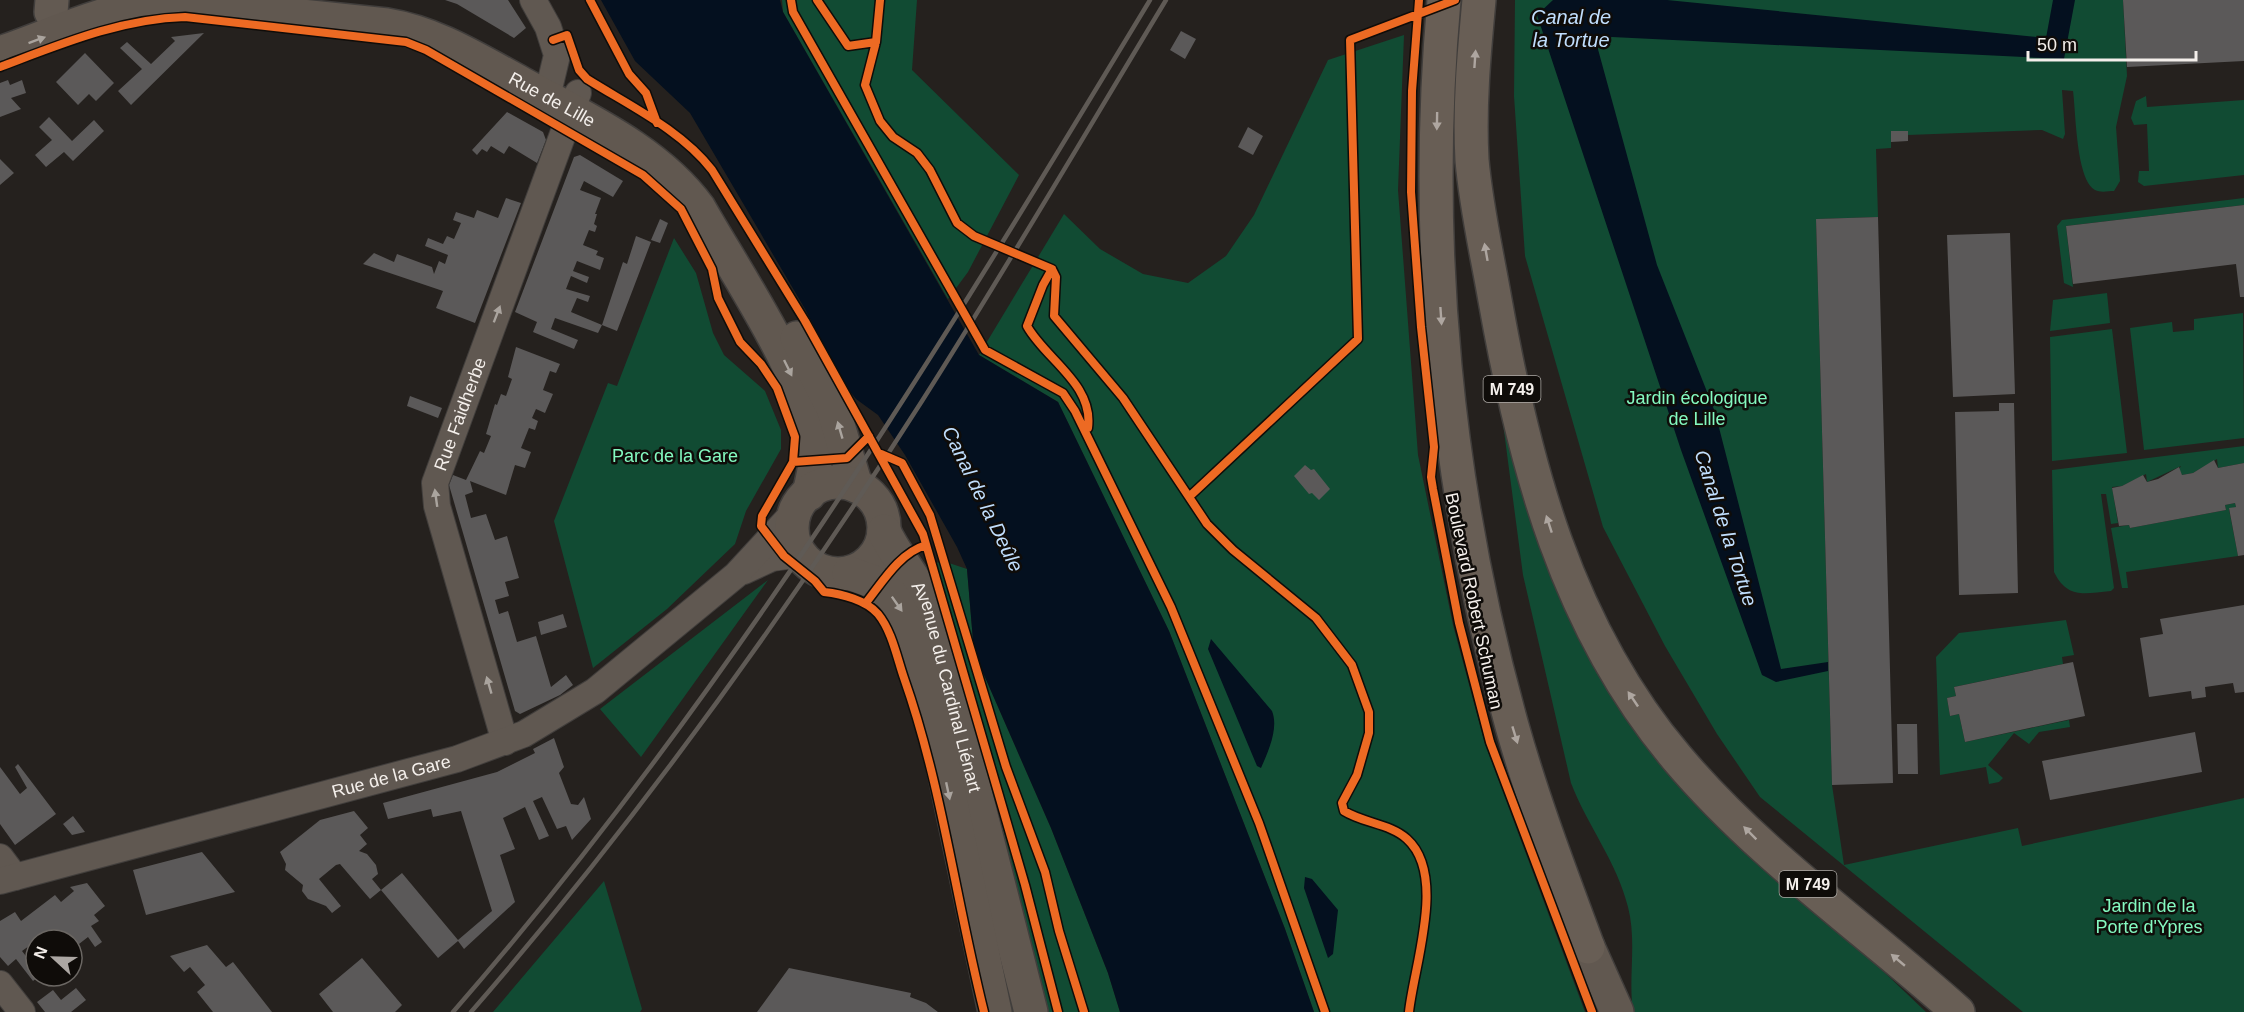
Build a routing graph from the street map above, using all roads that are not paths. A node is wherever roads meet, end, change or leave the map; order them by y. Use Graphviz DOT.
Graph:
graph roads {
  1 [pos="287,0"];
  2 [pos="533,0"];
  3 [pos="1434,0"];
  4 [pos="1444,0"];
  5 [pos="1479,0"];
  6 [pos="81,7"];
  7 [pos="0,32"];
  8 [pos="0,53"];
  9 [pos="1438,81"];
  10 [pos="562,95"];
  11 [pos="856,486"];
  12 [pos="803,501"];
  13 [pos="884,531"];
  14 [pos="801,554"];
  15 [pos="849,573"];
  16 [pos="736,575"];
  17 [pos="505,742"];
  18 [pos="991,851"];
  19 [pos="5,872"];
  20 [pos="1588,947"];
  21 [pos="0,984"];
  22 [pos="1947,1002"];
  23 [pos="22,1012"];
  24 [pos="996,1012"];
  25 [pos="1031,1012"];
  26 [pos="1043,1012"];
  27 [pos="1610,1012"];
  28 [pos="1617,1012"];
  29 [pos="1966,1012"];
  1 -- 10 [label="main road, Rue de Lille"];
  2 -- 10 [label="street, Rue Faidherbe"];
  3 -- 9 [label="highway"];
  4 -- 9 [label="highway, Boulevard Robert Schuman"];
  22 -- 5 [label="highway, M 749, one-way"];
  6 -- 7 [label="main road"];
  8 -- 6 [label="main road, one-way"];
  6 -- 10 [label="main road, Rue de Lille"];
  9 -- 20 [label="highway, Boulevard Robert Schuman, one-way"];
  11 -- 10 [label="main road, Rue de Lille, one-way"];
  10 -- 12 [label="main road, Rue de Lille, one-way"];
  17 -- 10 [label="street, Rue Faidherbe, one-way"];
  11 -- 12 [label="main road"];
  11 -- 13 [label="main road"];
  12 -- 14 [label="main road"];
  12 -- 16 [label="street, Rue de la Gare"];
  13 -- 15 [label="main road"];
  13 -- 18 [label="main road, Avenue du Cardinal Liénart"];
  14 -- 15 [label="main road"];
  14 -- 16 [label="street, Rue de la Gare"];
  15 -- 24 [label="main road, one-way"];
  16 -- 17 [label="street, Rue de la Gare"];
  17 -- 19 [label="street, Rue de la Gare"];
  18 -- 25 [label="main road, Avenue du Cardinal Liénart"];
  18 -- 26 [label="street"];
  20 -- 27 [label="main road"];
  20 -- 28 [label="main road"];
  21 -- 23 [label="street"];
  22 -- 29 [label="street"];
}
